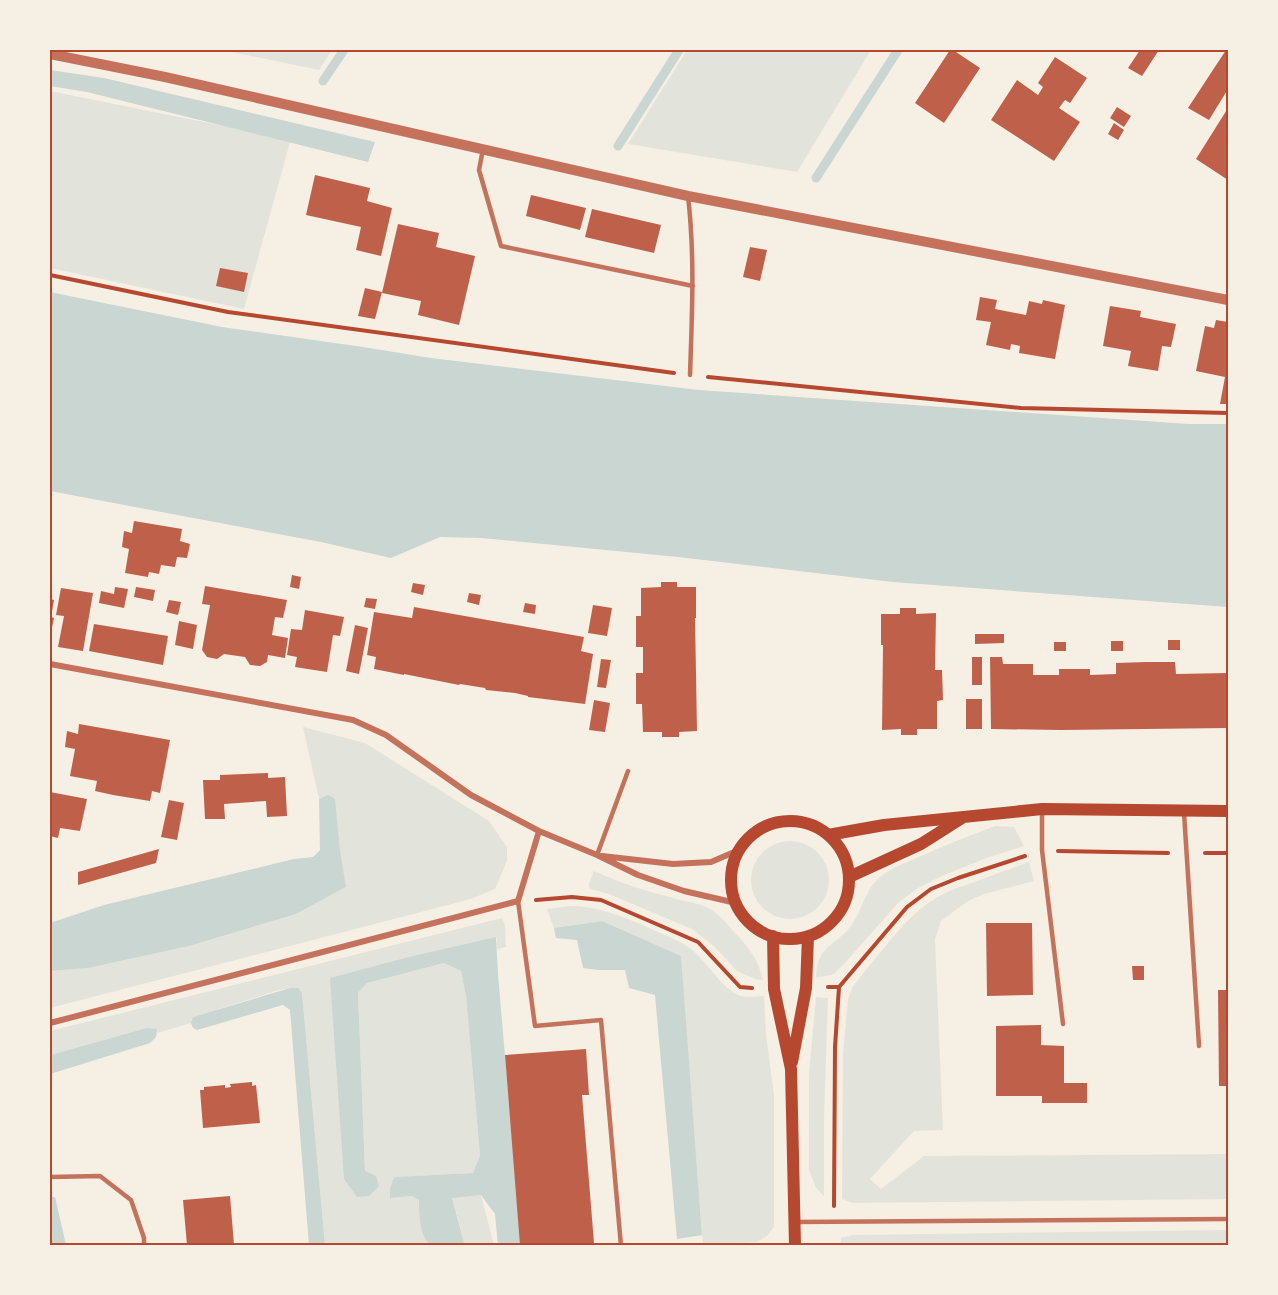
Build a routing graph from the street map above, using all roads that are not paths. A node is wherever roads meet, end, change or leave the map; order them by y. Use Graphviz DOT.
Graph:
graph roads {
  1 [pos="50,54"];
  2 [pos="483,149"];
  3 [pos="688,196"];
  4 [pos="693,286"];
  5 [pos="1228,300"];
  6 [pos="690,375"];
  7 [pos="50,664"];
  8 [pos="628,771"];
  9 [pos="1041,809"];
  10 [pos="1184,810"];
  11 [pos="1228,811"];
  12 [pos="966,816"];
  13 [pos="539,831"];
  14 [pos="828,835"];
  15 [pos="739,850"];
  16 [pos="597,855"];
  17 [pos="849,877"];
  18 [pos="518,901"];
  19 [pos="736,903"];
  20 [pos="772,936"];
  21 [pos="808,936"];
  22 [pos="50,1023"];
  23 [pos="1063,1024"];
  24 [pos="1199,1046"];
  25 [pos="791,1069"];
  26 [pos="50,1177"];
  27 [pos="1228,1219"];
  28 [pos="795,1221"];
  29 [pos="144,1245"];
  30 [pos="621,1245"];
  31 [pos="795,1245"];
  1 -- 2 [label="street"];
  2 -- 3 [label="street"];
  2 -- 4 [label="lane"];
  3 -- 4 [label="lane"];
  3 -- 5 [label="street"];
  4 -- 6 [label="lane"];
  7 -- 13 [label="street"];
  8 -- 16 [label="lane"];
  9 -- 10 [label="main road"];
  9 -- 12 [label="main road"];
  9 -- 23 [label="lane"];
  10 -- 11 [label="main road"];
  10 -- 24 [label="lane"];
  12 -- 14 [label="main road"];
  12 -- 17 [label="main road"];
  13 -- 16 [label="street"];
  13 -- 18 [label="street"];
  14 -- 15 [label="main road"];
  14 -- 17 [label="main road"];
  15 -- 16 [label="street"];
  15 -- 19 [label="main road"];
  16 -- 19 [label="street"];
  17 -- 21 [label="main road"];
  18 -- 22 [label="street"];
  18 -- 30 [label="lane"];
  19 -- 20 [label="main road"];
  20 -- 21 [label="main road"];
  20 -- 25 [label="main road"];
  21 -- 25 [label="main road"];
  25 -- 28 [label="main road"];
  26 -- 29 [label="lane"];
  27 -- 28 [label="lane"];
  28 -- 31 [label="main road"];
}
